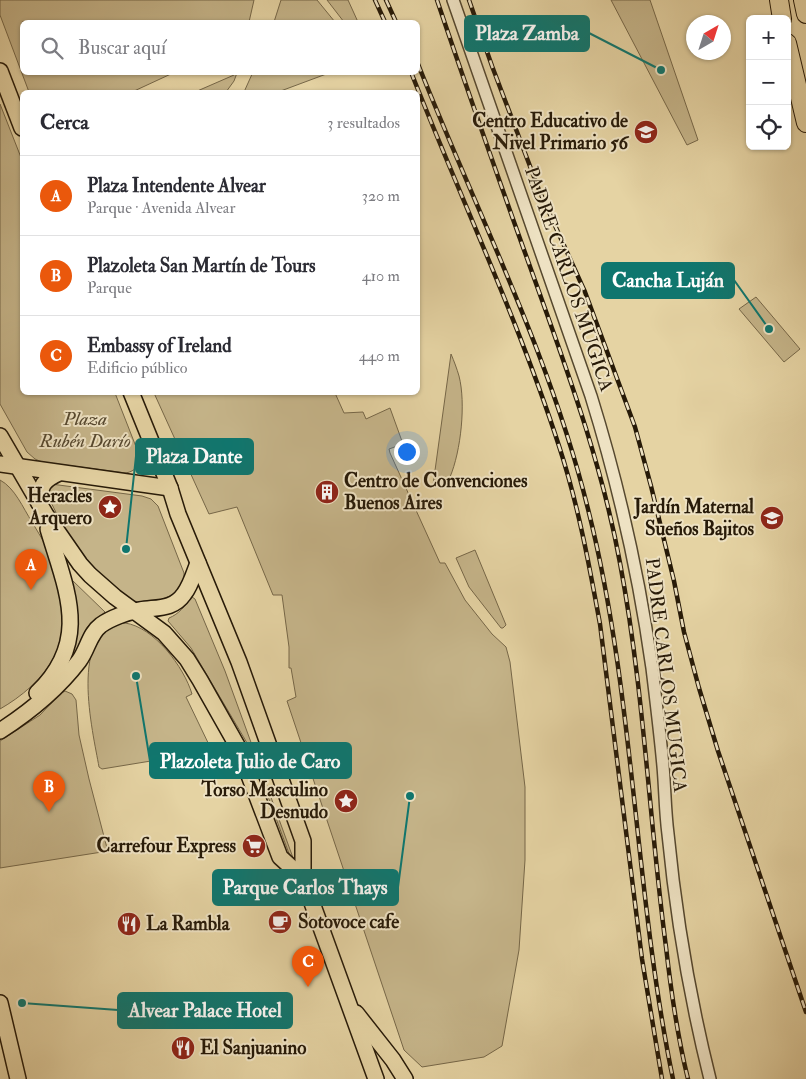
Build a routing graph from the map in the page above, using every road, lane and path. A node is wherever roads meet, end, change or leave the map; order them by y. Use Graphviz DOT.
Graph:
graph roads {
  1 [pos="453,0"];
  2 [pos="779,0"];
  3 [pos="803,0"];
  4 [pos="806,14"];
  5 [pos="781,15"];
  6 [pos="791,60"];
  7 [pos="0,71"];
  8 [pos="20,123"];
  9 [pos="806,123"];
  10 [pos="131,395"];
  11 [pos="0,436"];
  12 [pos="0,464"];
  13 [pos="17,466"];
  14 [pos="59,473"];
  15 [pos="170,488"];
  16 [pos="42,509"];
  17 [pos="198,563"];
  18 [pos="133,612"];
  19 [pos="0,720"];
  20 [pos="0,731"];
  21 [pos="303,878"];
  22 [pos="0,1003"];
  23 [pos="349,1004"];
  24 [pos="18,1079"];
  25 [pos="376,1079"];
  26 [pos="405,1079"];
  27 [pos="710,1079"];
  1 -- 27 [label="street, PADRE CARLOS MUGICA"];
  2 -- 5 [label="highway"];
  3 -- 4 [label="highway"];
  6 -- 9 [label="highway"];
  7 -- 8 [label="main road"];
  10 -- 15 [label="main road"];
  11 -- 13 [label="main road"];
  12 -- 13 [label="main road"];
  13 -- 14 [label="main road"];
  13 -- 16 [label="main road"];
  14 -- 15 [label="main road"];
  14 -- 16 [label="main road"];
  15 -- 17 [label="main road"];
  16 -- 18 [label="main road"];
  16 -- 19 [label="main road"];
  17 -- 18 [label="main road"];
  17 -- 21 [label="main road"];
  18 -- 20 [label="main road"];
  18 -- 21 [label="main road"];
  21 -- 23 [label="main road"];
  22 -- 24 [label="main road"];
  23 -- 25 [label="main road"];
  23 -- 26 [label="main road"];
}
